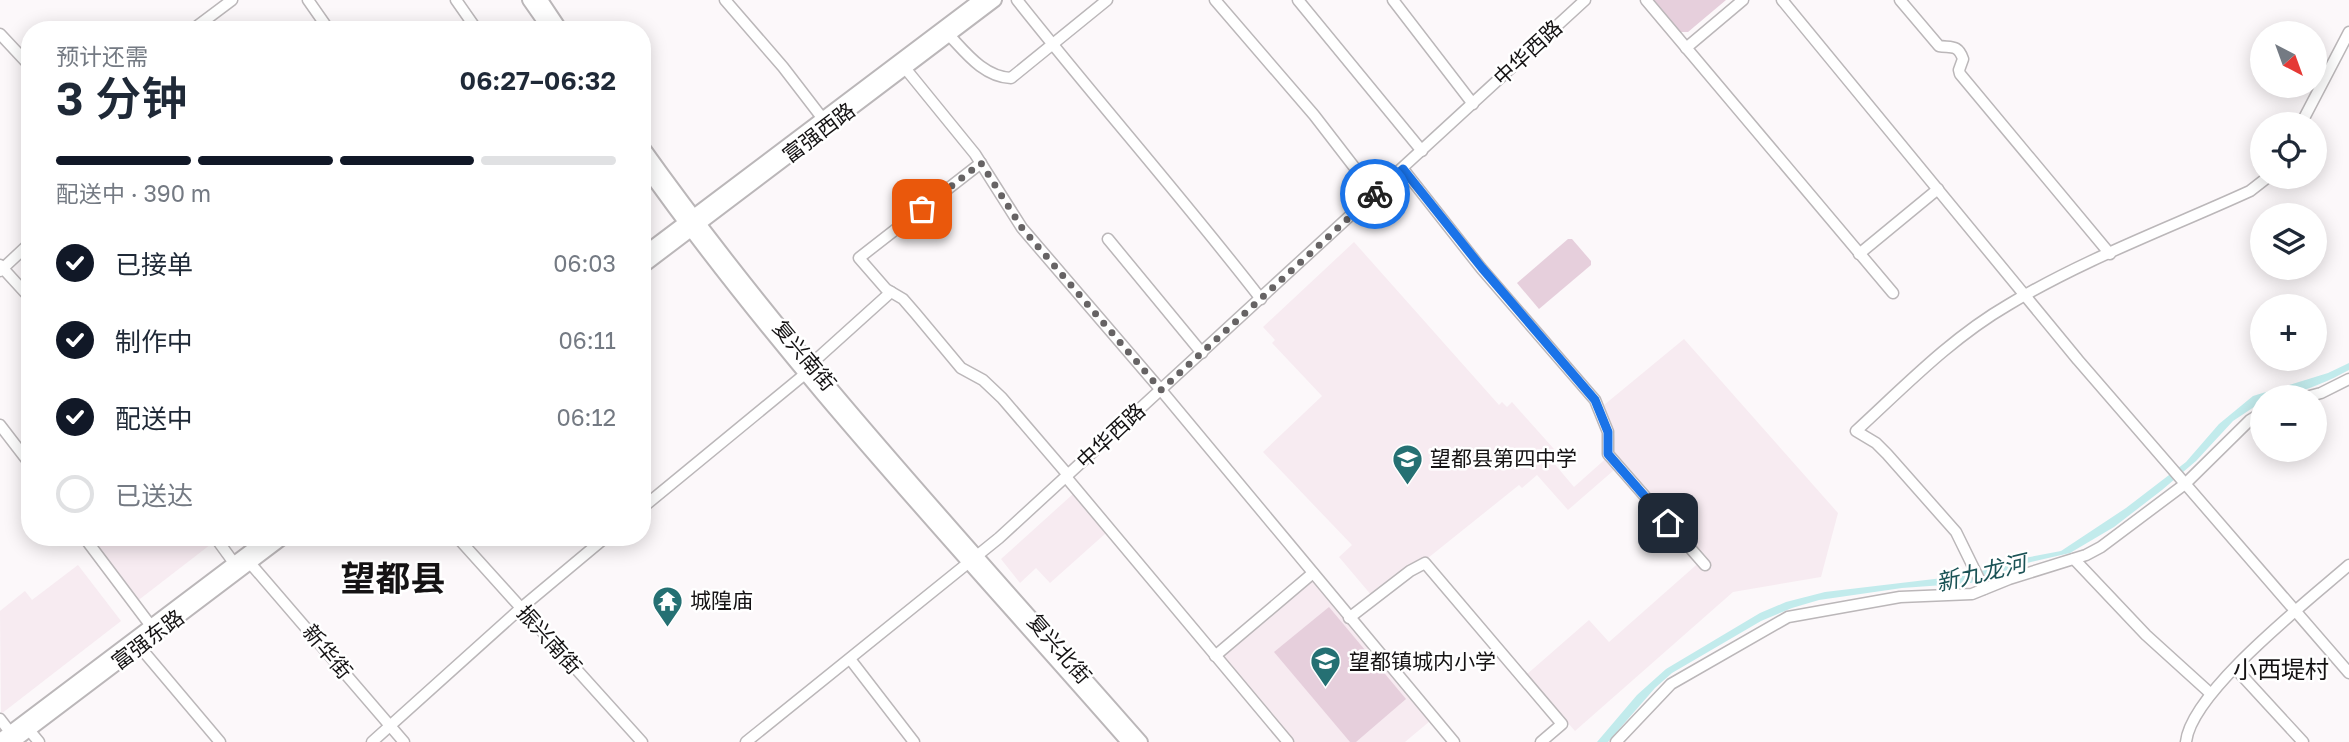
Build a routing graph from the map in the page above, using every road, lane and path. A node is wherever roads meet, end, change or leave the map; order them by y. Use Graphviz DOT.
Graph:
graph roads {
  1 [pos="307,0"];
  2 [pos="456,0"];
  3 [pos="529,0"];
  4 [pos="541,0"];
  5 [pos="725,0"];
  6 [pos="980,0"];
  7 [pos="995,0"];
  8 [pos="1017,0"];
  9 [pos="1107,0"];
  10 [pos="1215,0"];
  11 [pos="1298,0"];
  12 [pos="1393,0"];
  13 [pos="1585,0"];
  14 [pos="1646,0"];
  15 [pos="1742,0"];
  16 [pos="1782,0"];
  17 [pos="1900,0"];
  18 [pos="227,2"];
  19 [pos="203,21"];
  20 [pos="322,21"];
  21 [pos="471,21"];
  22 [pos="544,21"];
  23 [pos="555,21"];
  24 [pos="2349,32"];
  25 [pos="0,34"];
  26 [pos="949,35"];
  27 [pos="1052,44"];
  28 [pos="1686,48"];
  29 [pos="21,56"];
  30 [pos="905,68"];
  31 [pos="1473,104"];
  32 [pos="2307,112"];
  33 [pos="823,119"];
  34 [pos="1422,151"];
  35 [pos="651,160"];
  36 [pos="981,163"];
  37 [pos="1403,169"];
  38 [pos="651,174"];
  39 [pos="1938,188"];
  40 [pos="2253,189"];
  41 [pos="1375,194"];
  42 [pos="692,223"];
  43 [pos="1108,239"];
  44 [pos="651,249"];
  45 [pos="21,251"];
  46 [pos="1859,254"];
  47 [pos="2110,254"];
  48 [pos="651,259"];
  49 [pos="1,268"];
  50 [pos="21,289"];
  51 [pos="891,292"];
  52 [pos="1893,293"];
  53 [pos="2025,295"];
  54 [pos="1261,299"];
  55 [pos="1202,353"];
  56 [pos="808,369"];
  57 [pos="2349,379"];
  58 [pos="1161,390"];
  59 [pos="2327,391"];
  60 [pos="2250,422"];
  61 [pos="0,425"];
  62 [pos="21,452"];
  63 [pos="1067,476"];
  64 [pos="2185,484"];
  65 [pos="651,500"];
  66 [pos="91,546"];
  67 [pos="222,546"];
  68 [pos="257,546"];
  69 [pos="272,546"];
  70 [pos="465,546"];
  71 [pos="595,546"];
  72 [pos="2074,559"];
  73 [pos="974,560"];
  74 [pos="234,563"];
  75 [pos="250,563"];
  76 [pos="1705,565"];
  77 [pos="2349,565"];
  78 [pos="1314,573"];
  79 [pos="1984,589"];
  80 [pos="521,608"];
  81 [pos="2296,612"];
  82 [pos="1349,618"];
  83 [pos="150,626"];
  84 [pos="139,646"];
  85 [pos="1215,656"];
  86 [pos="850,659"];
  87 [pos="2235,668"];
  88 [pos="2349,673"];
  89 [pos="2210,693"];
  90 [pos="0,719"];
  91 [pos="390,726"];
  92 [pos="29,730"];
  93 [pos="8,738"];
  94 [pos="39,742"];
  95 [pos="220,742"];
  96 [pos="372,742"];
  97 [pos="404,742"];
  98 [pos="642,742"];
  99 [pos="746,742"];
  100 [pos="914,742"];
  101 [pos="1128,742"];
  102 [pos="1141,742"];
  103 [pos="1288,742"];
  104 [pos="1454,742"];
  105 [pos="1541,742"];
  106 [pos="1616,742"];
  107 [pos="2186,742"];
  108 [pos="2303,742"];
  1 -- 20 [label="street"];
  2 -- 21 [label="street"];
  3 -- 22 [label="main road"];
  4 -- 23 [label="main road"];
  5 -- 33 [label="street"];
  6 -- 33 [label="main road, 富强西路"];
  7 -- 26 [label="main road, 富强西路"];
  8 -- 27 [label="street"];
  9 -- 27 [label="street"];
  10 -- 41 [label="street"];
  11 -- 34 [label="street"];
  12 -- 31 [label="street"];
  13 -- 31 [label="street, 中华西路"];
  14 -- 28 [label="street"];
  15 -- 28 [label="street"];
  16 -- 39 [label="street"];
  17 -- 47 [label="street"];
  18 -- 19 [label="street"];
  24 -- 32 [label="street"];
  25 -- 29 [label="street"];
  26 -- 27 [label="street"];
  26 -- 30 [label="main road, 富强西路"];
  27 -- 54 [label="street"];
  28 -- 46 [label="street"];
  30 -- 36 [label="street"];
  30 -- 42 [label="main road, 富强西路"];
  31 -- 34 [label="street, 中华西路"];
  33 -- 42 [label="main road, 富强西路"];
  34 -- 37 [label="street, 中华西路"];
  35 -- 42 [label="main road, 复兴南街"];
  36 -- 51 [label="street"];
  36 -- 58 [label="street"];
  37 -- 41 [label="street, 中华西路"];
  37 -- 76 [label="street"];
  38 -- 42 [label="main road, 复兴南街"];
  39 -- 46 [label="street"];
  39 -- 53 [label="street"];
  40 -- 47 [label="street"];
  41 -- 54 [label="street, 中华西路"];
  42 -- 44 [label="main road, 富强西路"];
  42 -- 48 [label="main road, 富强西路"];
  42 -- 56 [label="main road, 复兴南街"];
  43 -- 55 [label="street"];
  45 -- 49 [label="street"];
  46 -- 52 [label="street"];
  47 -- 53 [label="street"];
  49 -- 50 [label="street"];
  51 -- 56 [label="street"];
  51 -- 63 [label="street"];
  53 -- 64 [label="street"];
  53 -- 79 [label="street"];
  54 -- 55 [label="street, 中华西路"];
  55 -- 58 [label="street, 中华西路"];
  56 -- 65 [label="street"];
  56 -- 73 [label="main road, 复兴南街"];
  57 -- 59 [label="street"];
  58 -- 63 [label="street, 中华西路"];
  58 -- 78 [label="street"];
  60 -- 64 [label="street"];
  61 -- 62 [label="street"];
  63 -- 73 [label="street, 中华西路"];
  63 -- 85 [label="street"];
  64 -- 72 [label="street"];
  64 -- 81 [label="street"];
  66 -- 83 [label="street"];
  67 -- 74 [label="street"];
  68 -- 74 [label="main road, 富强东路"];
  69 -- 75 [label="main road, 富强东路"];
  70 -- 80 [label="street, 振兴南街"];
  71 -- 80 [label="street"];
  72 -- 79 [label="street"];
  72 -- 89 [label="street"];
  73 -- 86 [label="street, 中华西路"];
  73 -- 101 [label="main road, 复兴北街"];
  73 -- 102 [label="main road, 复兴北街"];
  74 -- 83 [label="main road, 富强东路"];
  75 -- 84 [label="main road, 富强东路"];
  75 -- 91 [label="street, 新华街"];
  77 -- 81 [label="street"];
  78 -- 82 [label="street"];
  78 -- 85 [label="street"];
  79 -- 106 [label="street"];
  80 -- 91 [label="street"];
  80 -- 98 [label="street, 振兴南街"];
  81 -- 87 [label="street"];
  81 -- 88 [label="street"];
  82 -- 104 [label="street"];
  82 -- 105 [label="street"];
  83 -- 93 [label="main road, 富强东路"];
  84 -- 92 [label="main road, 富强东路"];
  84 -- 95 [label="street"];
  85 -- 103 [label="street"];
  86 -- 99 [label="street, 中华西路"];
  86 -- 100 [label="street"];
  87 -- 89 [label="street"];
  87 -- 108 [label="street"];
  89 -- 107 [label="street"];
  90 -- 93 [label="street"];
  91 -- 96 [label="street"];
  91 -- 97 [label="street, 新华街"];
  92 -- 93 [label="main road, 富强东路"];
  92 -- 94 [label="street"];
}
